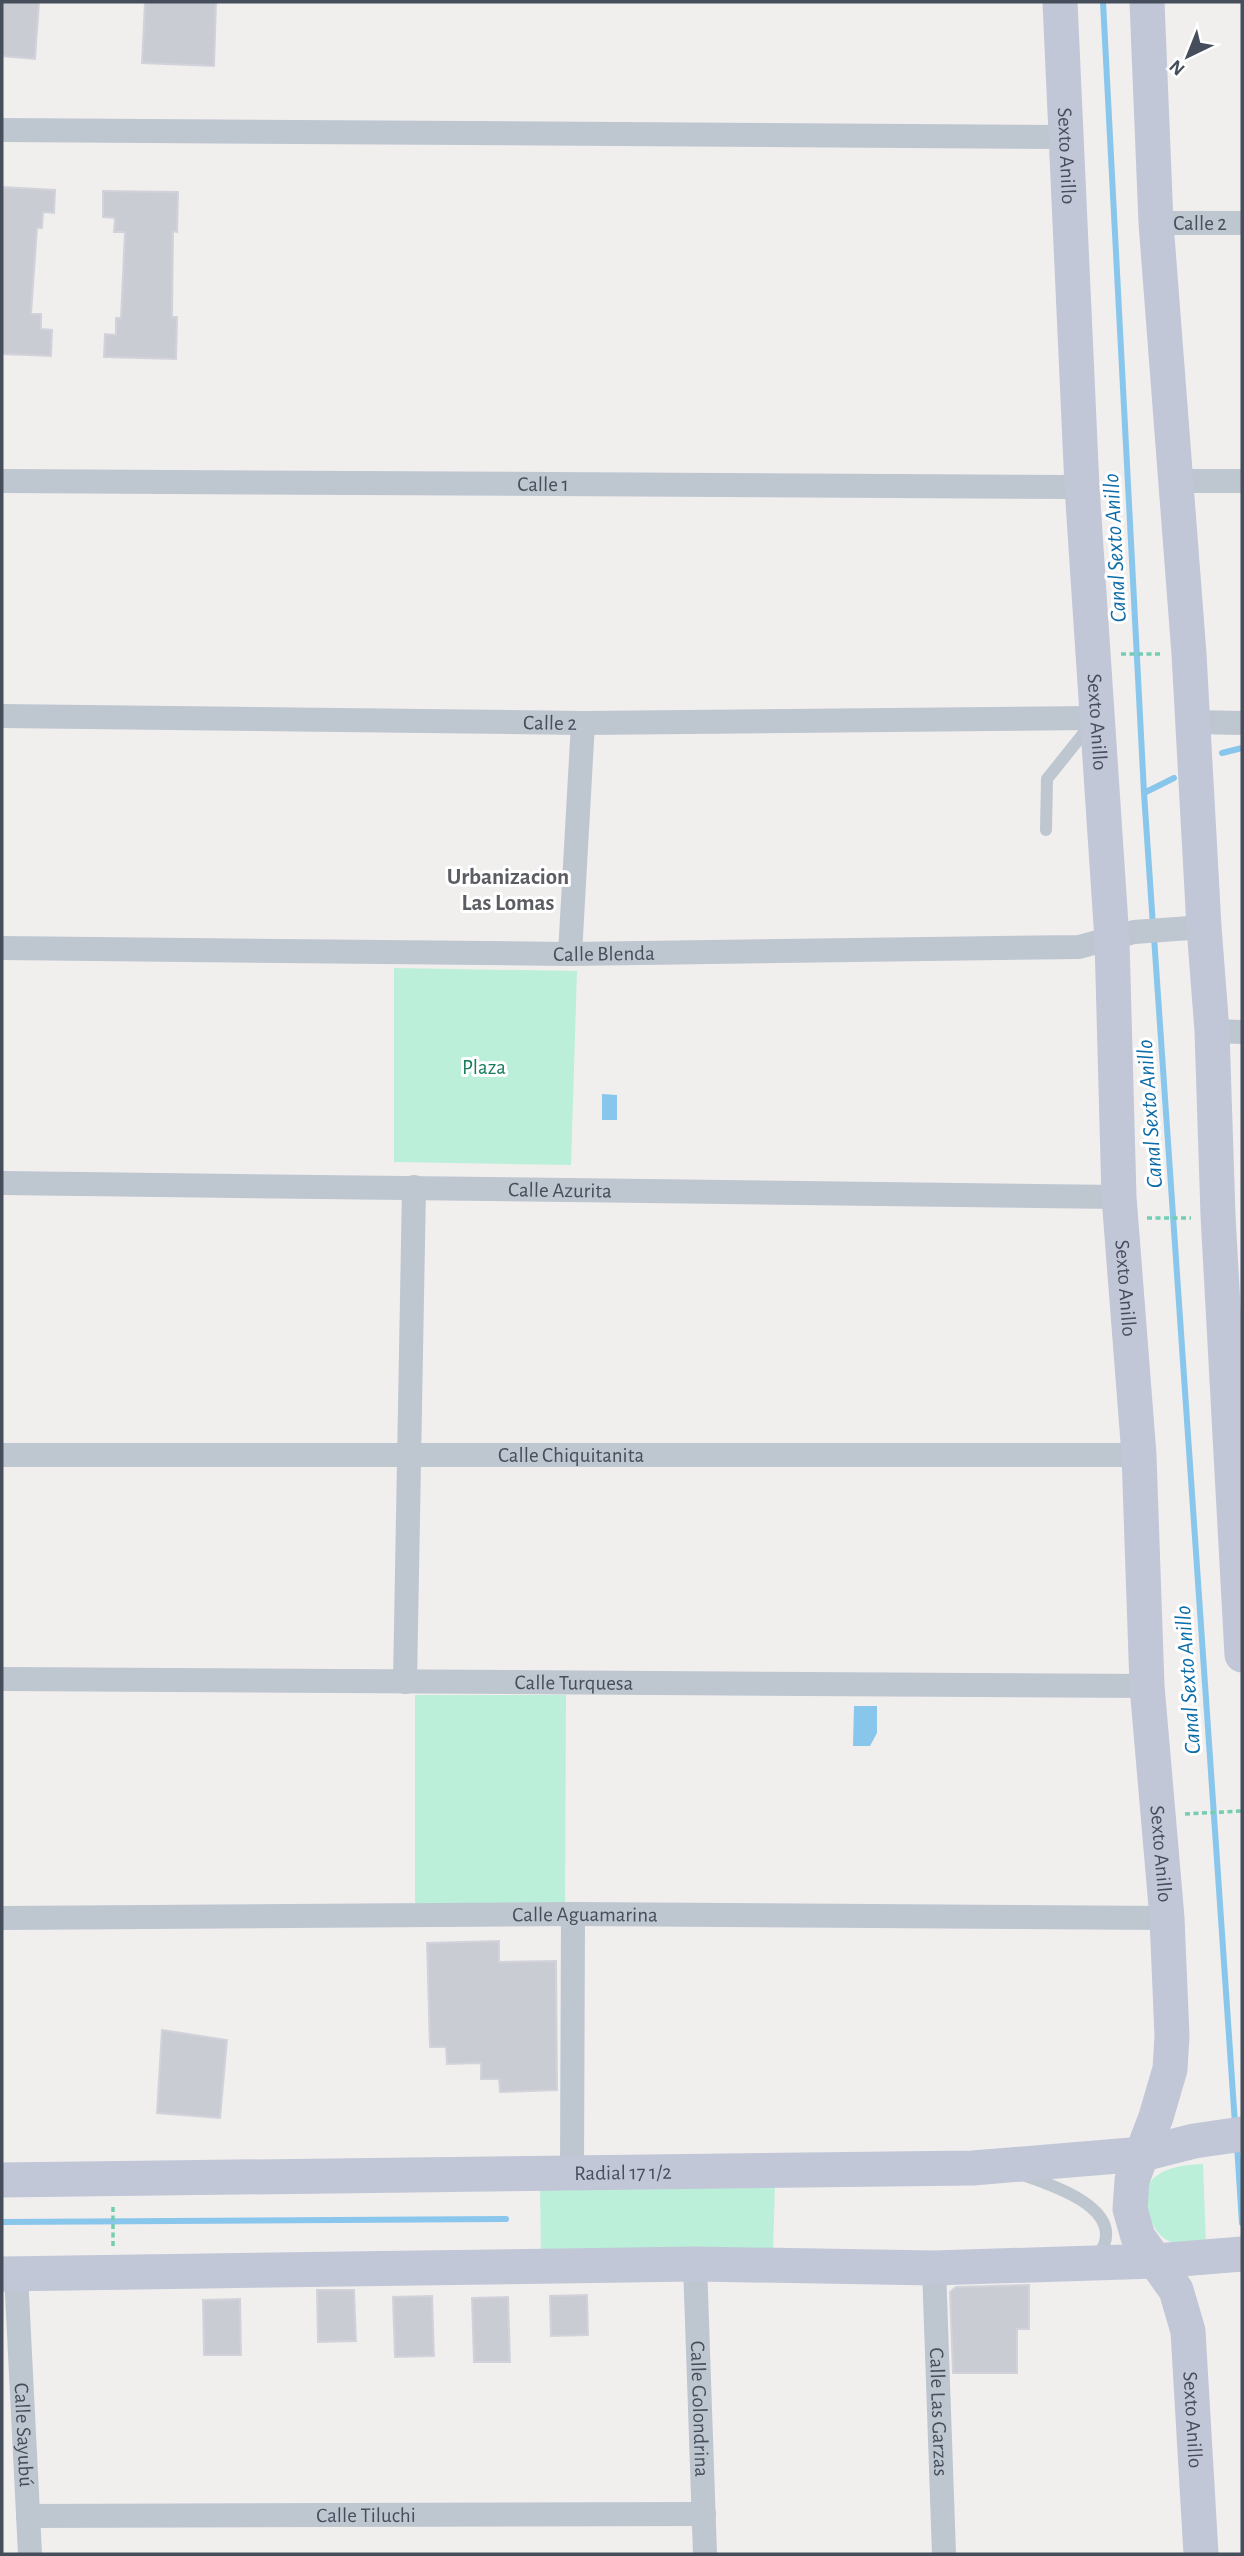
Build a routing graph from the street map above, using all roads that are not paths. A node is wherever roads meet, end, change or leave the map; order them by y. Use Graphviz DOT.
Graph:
graph roads {
  1 [pos="1059,2"];
  2 [pos="1147,2"];
  3 [pos="2,130"];
  4 [pos="1065,137"];
  5 [pos="1242,222"];
  6 [pos="1156,223"];
  7 [pos="2,481"];
  8 [pos="1176,481"];
  9 [pos="1242,481"];
  10 [pos="1082,487"];
  11 [pos="2,716"];
  12 [pos="1096,718"];
  13 [pos="1194,722"];
  14 [pos="583,723"];
  15 [pos="1242,723"];
  16 [pos="1046,830"];
  17 [pos="1192,928"];
  18 [pos="1123,936"];
  19 [pos="2,948"];
  20 [pos="570,954"];
  21 [pos="1227,1032"];
  22 [pos="2,1183"];
  23 [pos="414,1187"];
  24 [pos="1131,1208"];
  25 [pos="1233,1309"];
  26 [pos="2,1455"];
  27 [pos="408,1455"];
  28 [pos="1139,1455"];
  29 [pos="1240,1575"];
  30 [pos="1242,1655"];
  31 [pos="2,1679"];
  32 [pos="405,1682"];
  33 [pos="1147,1686"];
  34 [pos="573,1914"];
  35 [pos="2,1918"];
  36 [pos="1167,1918"];
  37 [pos="1242,2134"];
  38 [pos="1143,2154"];
  39 [pos="995,2166"];
  40 [pos="572,2172"];
  41 [pos="2,2180"];
  42 [pos="1242,2254"];
  43 [pos="1156,2261"];
  44 [pos="1092,2262"];
  45 [pos="695,2264"];
  46 [pos="934,2268"];
  47 [pos="9,2274"];
  48 [pos="704,2514"];
  49 [pos="27,2516"];
  50 [pos="30,2554"];
  51 [pos="705,2554"];
  52 [pos="944,2554"];
  53 [pos="1201,2554"];
  1 -- 4 [label="main road, Sexto Anillo"];
  2 -- 6 [label="main road"];
  3 -- 4 [label="street"];
  4 -- 10 [label="main road, Sexto Anillo"];
  5 -- 6 [label="street, Calle 2"];
  6 -- 8 [label="main road"];
  7 -- 10 [label="street, Calle 1"];
  8 -- 9 [label="street"];
  8 -- 13 [label="main road"];
  10 -- 12 [label="main road, Sexto Anillo"];
  11 -- 14 [label="street, Calle 2"];
  12 -- 14 [label="street, Calle 2"];
  12 -- 16 [label="lane"];
  12 -- 18 [label="main road, Sexto Anillo"];
  13 -- 15 [label="street"];
  13 -- 17 [label="main road"];
  14 -- 20 [label="street"];
  17 -- 18 [label="street, Calle Blenda"];
  17 -- 21 [label="main road"];
  18 -- 20 [label="street, Calle Blenda"];
  18 -- 24 [label="main road, Sexto Anillo"];
  19 -- 20 [label="street, Calle Blenda"];
  21 -- 25 [label="main road"];
  22 -- 23 [label="street, Calle Azurita"];
  23 -- 24 [label="street, Calle Azurita"];
  23 -- 27 [label="street"];
  24 -- 28 [label="main road, Sexto Anillo"];
  25 -- 29 [label="main road"];
  26 -- 27 [label="street, Calle Chiquitanita"];
  27 -- 28 [label="street, Calle Chiquitanita"];
  27 -- 32 [label="street"];
  28 -- 33 [label="main road, Sexto Anillo"];
  29 -- 30 [label="main road"];
  31 -- 32 [label="street, Calle Turquesa"];
  32 -- 33 [label="street, Calle Turquesa"];
  33 -- 36 [label="main road, Sexto Anillo"];
  34 -- 35 [label="street, Calle Aguamarina"];
  34 -- 36 [label="street, Calle Aguamarina"];
  34 -- 40 [label="street"];
  36 -- 38 [label="main road, Sexto Anillo"];
  37 -- 38 [label="main road, Radial 17 1/2"];
  38 -- 39 [label="main road, Radial 17 1/2"];
  38 -- 43 [label="main road, Sexto Anillo"];
  39 -- 40 [label="main road, Radial 17 1/2"];
  39 -- 44 [label="lane"];
  40 -- 41 [label="main road, Radial 17 1/2"];
  42 -- 43 [label="main road"];
  43 -- 44 [label="main road"];
  43 -- 53 [label="main road, Sexto Anillo"];
  44 -- 46 [label="main road"];
  45 -- 46 [label="main road"];
  45 -- 47 [label="main road"];
  45 -- 48 [label="street, Calle Golondrina"];
  46 -- 52 [label="street, Calle Las Garzas"];
  47 -- 49 [label="street, Calle Sayubú"];
  48 -- 49 [label="street, Calle Tiluchi"];
  48 -- 51 [label="street, Calle Golondrina"];
  49 -- 50 [label="street, Calle Sayubú"];
}
